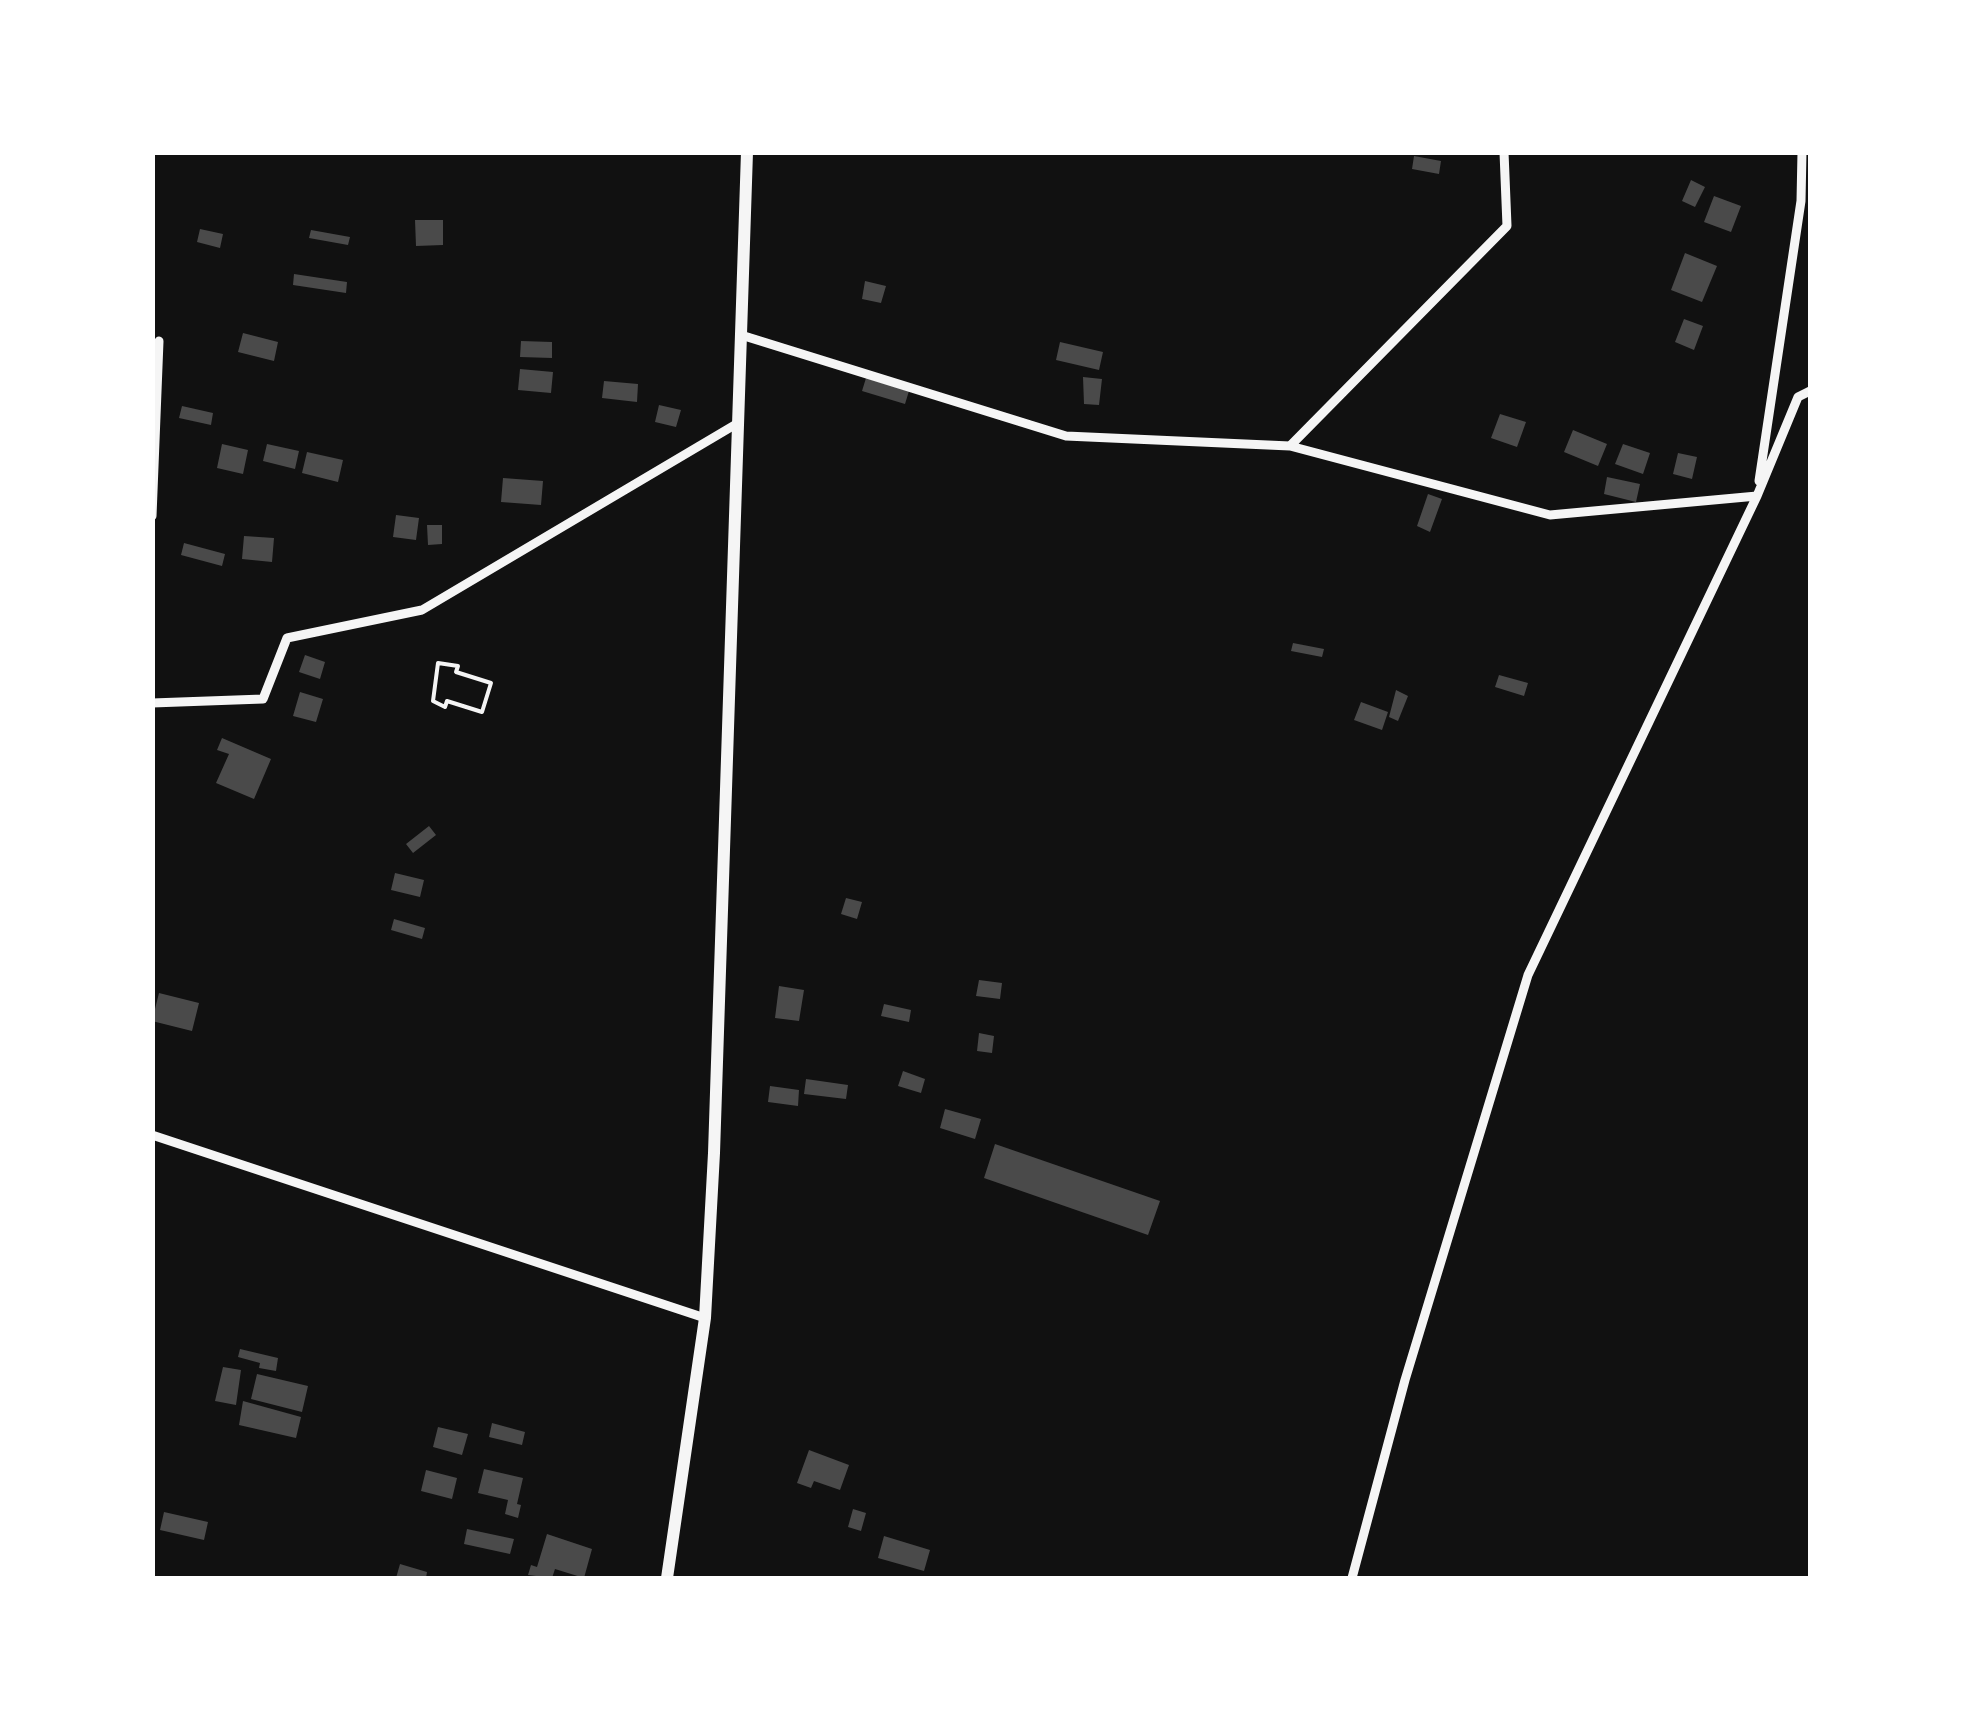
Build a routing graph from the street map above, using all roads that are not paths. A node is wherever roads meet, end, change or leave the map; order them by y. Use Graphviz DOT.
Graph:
graph roads {
  1 [pos="747,152"];
  2 [pos="1504,152"];
  3 [pos="1802,152"];
  4 [pos="741,335"];
  5 [pos="159,341"];
  6 [pos="1810,391"];
  7 [pos="738,423"];
  8 [pos="1290,446"];
  9 [pos="1757,496"];
  10 [pos="152,516"];
  11 [pos="152,703"];
  12 [pos="152,1135"];
  13 [pos="705,1318"];
  14 [pos="666,1578"];
  15 [pos="1352,1578"];
  1 -- 4 [label="main road"];
  2 -- 8 [label="street"];
  3 -- 9 [label="street"];
  4 -- 7 [label="main road"];
  4 -- 8 [label="street"];
  5 -- 10 [label="street"];
  6 -- 9 [label="street"];
  7 -- 11 [label="street"];
  7 -- 13 [label="main road"];
  8 -- 9 [label="street"];
  9 -- 15 [label="street"];
  12 -- 13 [label="street"];
  13 -- 14 [label="main road"];
}
